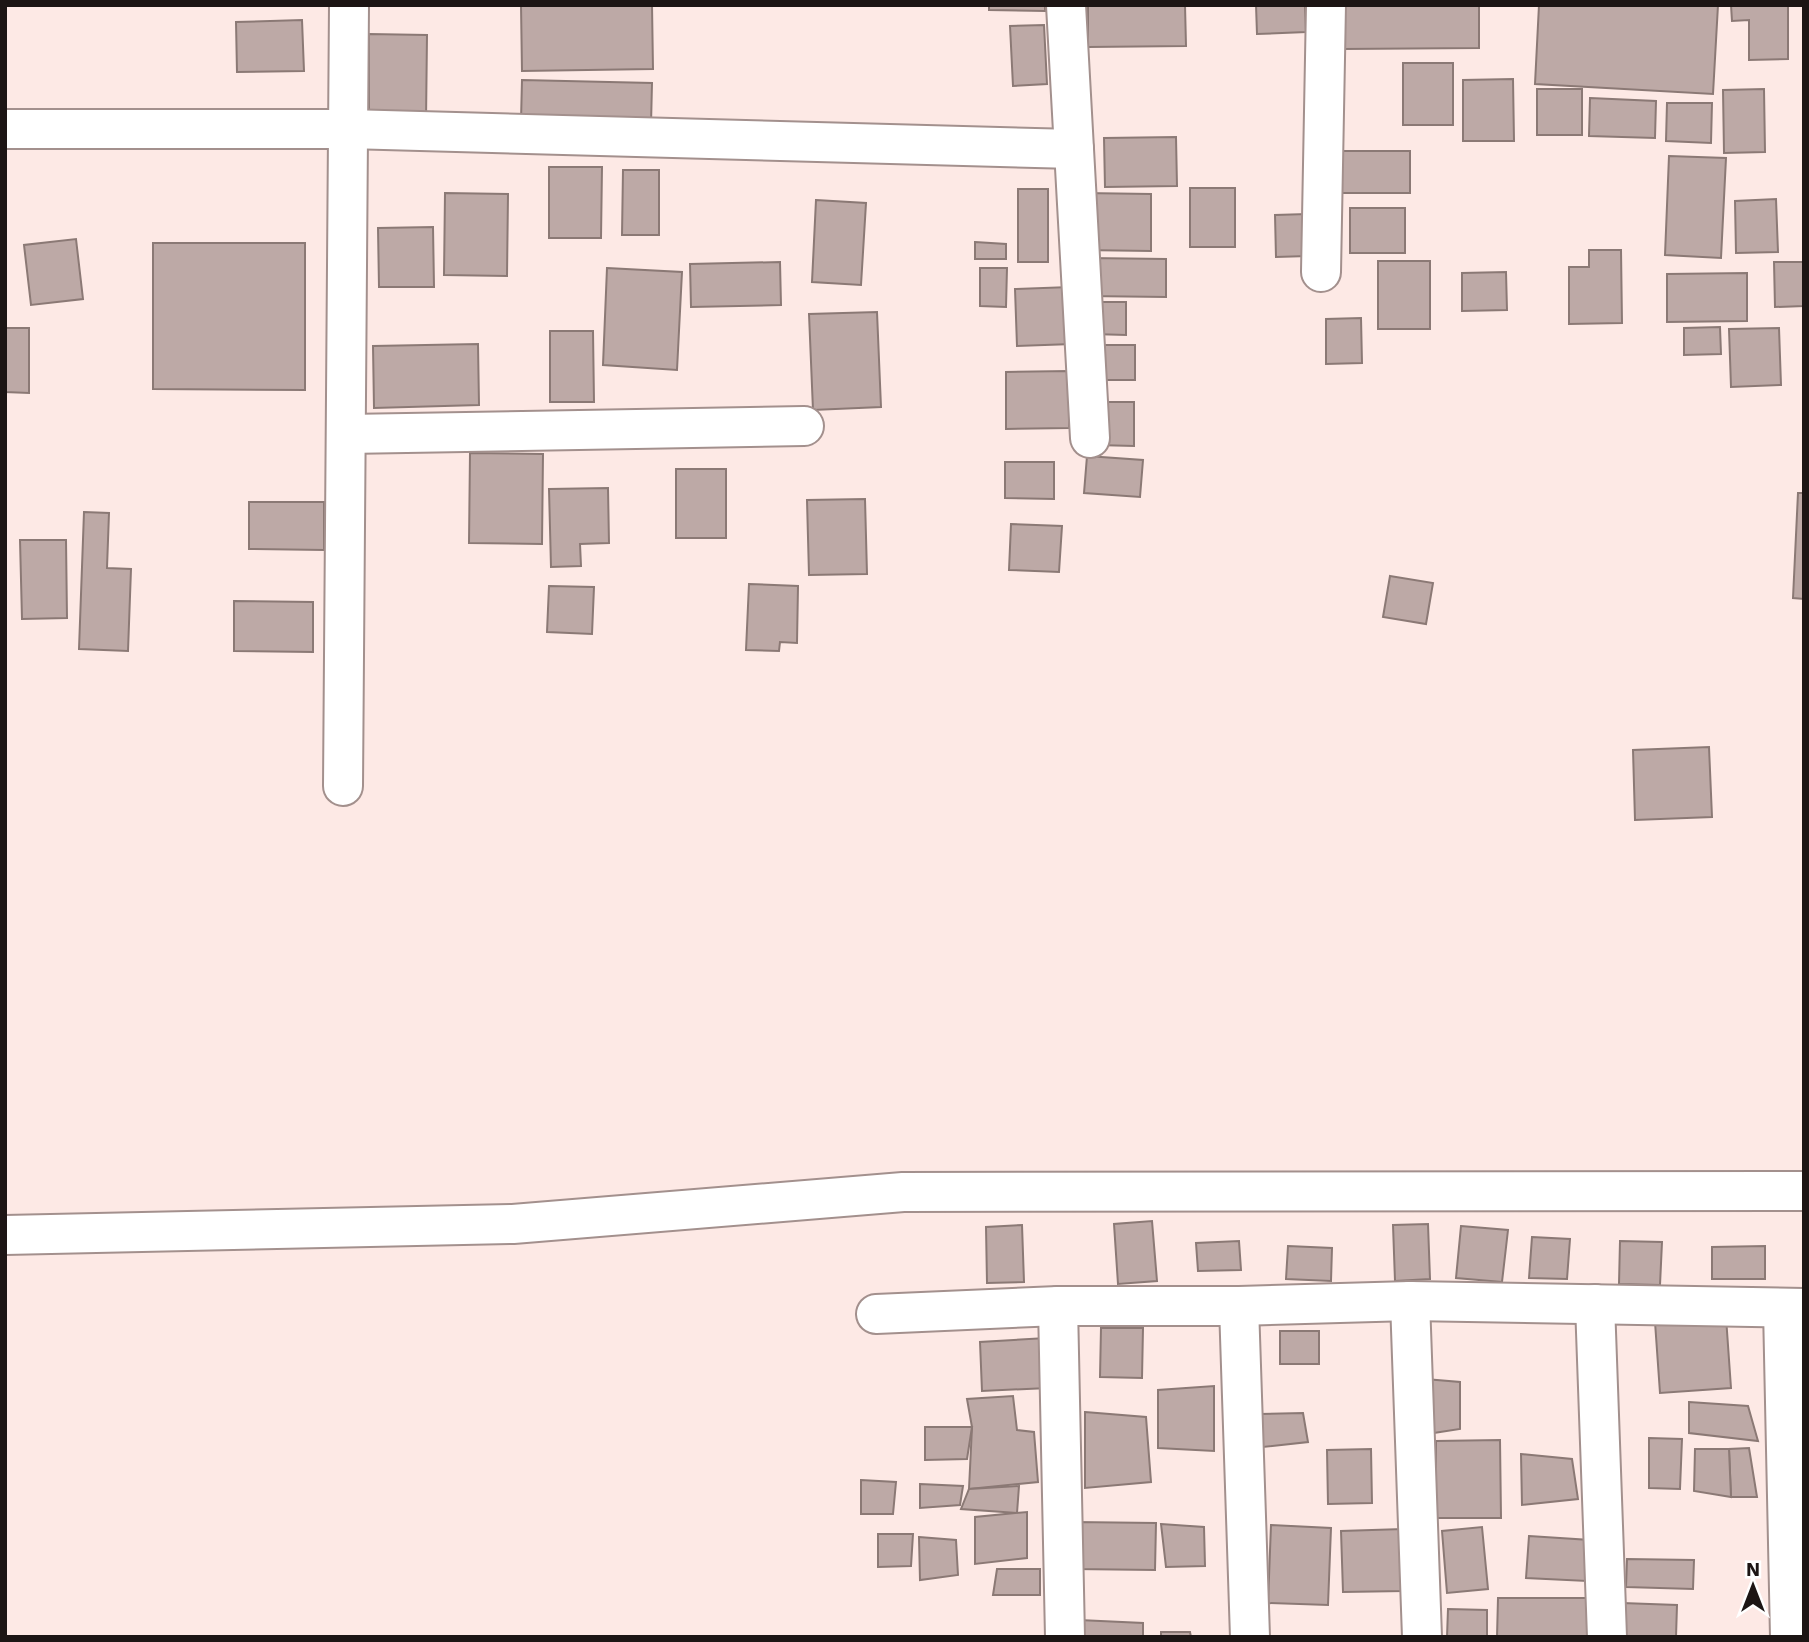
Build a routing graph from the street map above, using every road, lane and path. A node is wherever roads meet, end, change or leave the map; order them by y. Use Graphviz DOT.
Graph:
graph roads {
  1 [pos="349,5"];
  2 [pos="1066,5"];
  3 [pos="1325,5"];
  4 [pos="5,129"];
  5 [pos="348,129"];
  6 [pos="1074,149"];
  7 [pos="1321,272"];
  8 [pos="804,426"];
  9 [pos="346,434"];
  10 [pos="1090,438"];
  11 [pos="343,786"];
  12 [pos="1804,1191"];
  13 [pos="5,1235"];
  14 [pos="1410,1301"];
  15 [pos="1595,1304"];
  16 [pos="1058,1306"];
  17 [pos="1239,1306"];
  18 [pos="1793,1308"];
  19 [pos="876,1314"];
  20 [pos="1065,1637"];
  21 [pos="1250,1637"];
  22 [pos="1422,1637"];
  23 [pos="1607,1637"];
  24 [pos="1790,1637"];
  1 -- 5 [label="street"];
  2 -- 6 [label="street"];
  3 -- 7 [label="street"];
  4 -- 5 [label="street"];
  5 -- 6 [label="street"];
  5 -- 9 [label="street"];
  6 -- 10 [label="street"];
  8 -- 9 [label="street"];
  9 -- 11 [label="street"];
  12 -- 13 [label="street"];
  14 -- 15 [label="street"];
  14 -- 17 [label="street"];
  14 -- 22 [label="street"];
  15 -- 18 [label="street"];
  15 -- 23 [label="street"];
  16 -- 17 [label="street"];
  16 -- 19 [label="street"];
  16 -- 20 [label="street"];
  17 -- 21 [label="street"];
  18 -- 24 [label="street"];
}
